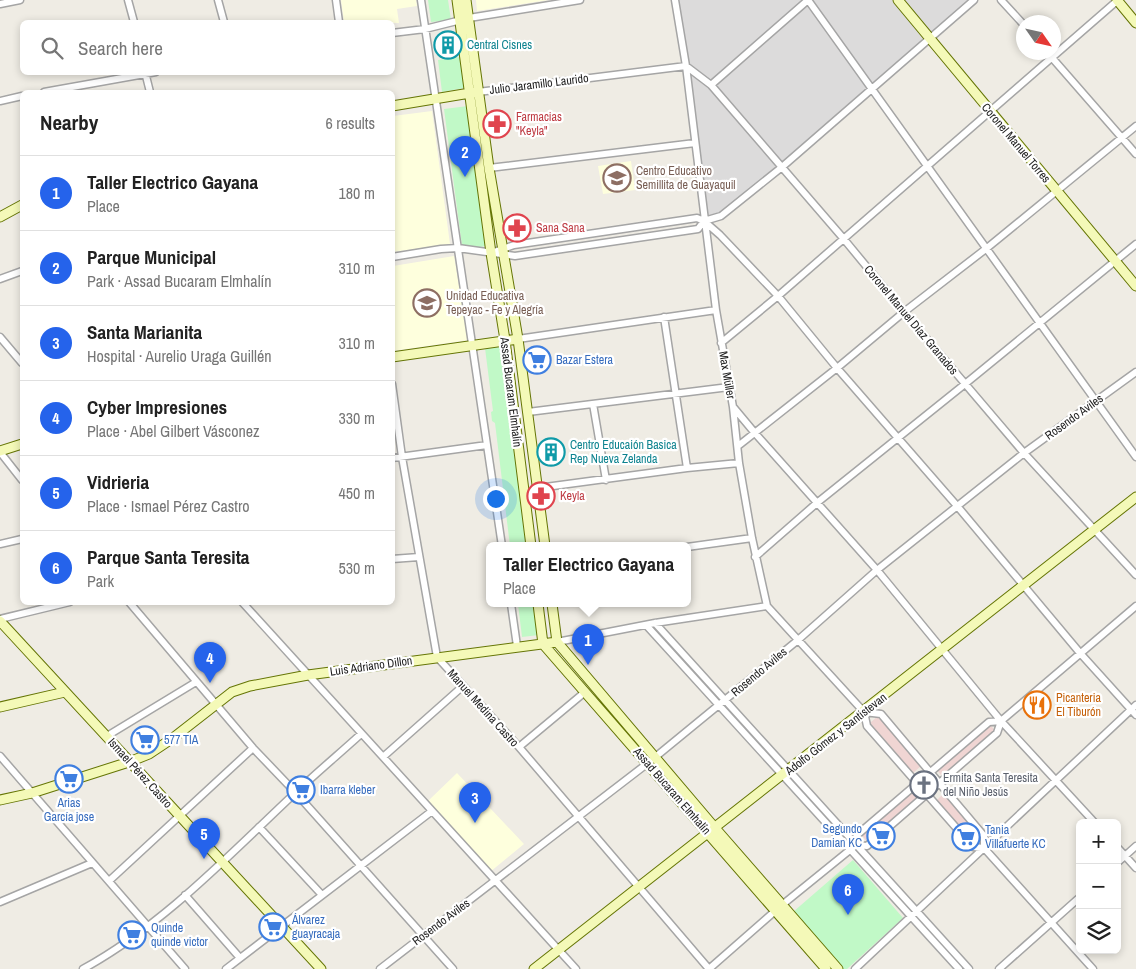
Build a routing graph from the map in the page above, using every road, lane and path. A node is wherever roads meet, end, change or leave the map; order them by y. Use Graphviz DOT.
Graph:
graph roads {
  1 [pos="20,0"];
  2 [pos="128,0"];
  3 [pos="218,0"];
  4 [pos="336,0"];
  5 [pos="421,0"];
  6 [pos="457,0"];
  7 [pos="466,0"];
  8 [pos="580,0"];
  9 [pos="676,0"];
  10 [pos="808,0"];
  11 [pos="898,0"];
  12 [pos="974,0"];
  13 [pos="1001,0"];
  14 [pos="1117,0"];
  15 [pos="0,4"];
  16 [pos="1016,17"];
  17 [pos="133,20"];
  18 [pos="223,20"];
  19 [pos="339,20"];
  20 [pos="465,20"];
  21 [pos="1136,23"];
  22 [pos="425,29"];
  23 [pos="395,33"];
  24 [pos="930,39"];
  25 [pos="1061,45"];
  26 [pos="1044,60"];
  27 [pos="1053,60"];
  28 [pos="686,66"];
  29 [pos="135,75"];
  30 [pos="146,75"];
  31 [pos="710,85"];
  32 [pos="873,89"];
  33 [pos="55,90"];
  34 [pos="150,90"];
  35 [pos="474,93"];
  36 [pos="20,96"];
  37 [pos="436,100"];
  38 [pos="0,101"];
  39 [pos="395,106"];
  40 [pos="990,111"];
  41 [pos="1136,126"];
  42 [pos="1122,138"];
  43 [pos="695,143"];
  44 [pos="1136,154"];
  45 [pos="927,165"];
  46 [pos="782,167"];
  47 [pos="489,168"];
  48 [pos="1056,191"];
  49 [pos="20,206"];
  50 [pos="0,216"];
  51 [pos="704,221"];
  52 [pos="843,238"];
  53 [pos="1136,244"];
  54 [pos="458,248"];
  55 [pos="987,248"];
  56 [pos="491,252"];
  57 [pos="503,252"];
  58 [pos="395,257"];
  59 [pos="1115,261"];
  60 [pos="20,271"];
  61 [pos="0,279"];
  62 [pos="1136,286"];
  63 [pos="778,296"];
  64 [pos="716,310"];
  65 [pos="904,312"];
  66 [pos="664,317"];
  67 [pos="1040,322"];
  68 [pos="0,336"];
  69 [pos="518,339"];
  70 [pos="505,340"];
  71 [pos="721,343"];
  72 [pos="472,345"];
  73 [pos="19,355"];
  74 [pos="395,357"];
  75 [pos="837,368"];
  76 [pos="1136,372"];
  77 [pos="965,384"];
  78 [pos="729,387"];
  79 [pos="675,394"];
  80 [pos="1096,401"];
  81 [pos="593,404"];
  82 [pos="395,406"];
  83 [pos="733,407"];
  84 [pos="528,412"];
  85 [pos="754,432"];
  86 [pos="898,438"];
  87 [pos="20,445"];
  88 [pos="487,445"];
  89 [pos="738,446"];
  90 [pos="0,451"];
  91 [pos="1024,453"];
  92 [pos="402,457"];
  93 [pos="1136,457"];
  94 [pos="395,458"];
  95 [pos="740,463"];
  96 [pos="687,468"];
  97 [pos="20,477"];
  98 [pos="606,480"];
  99 [pos="538,488"];
  100 [pos="1136,498"];
  101 [pos="818,502"];
  102 [pos="958,507"];
  103 [pos="1094,530"];
  104 [pos="752,538"];
  105 [pos="20,539"];
  106 [pos="501,542"];
  107 [pos="530,542"];
  108 [pos="545,542"];
  109 [pos="0,544"];
  110 [pos="691,546"];
  111 [pos="419,557"];
  112 [pos="755,557"];
  113 [pos="395,559"];
  114 [pos="877,570"];
  115 [pos="1136,575"];
  116 [pos="1024,586"];
  117 [pos="58,605"];
  118 [pos="132,605"];
  119 [pos="245,605"];
  120 [pos="767,606"];
  121 [pos="1136,606"];
  122 [pos="511,607"];
  123 [pos="538,607"];
  124 [pos="552,607"];
  125 [pos="0,620"];
  126 [pos="655,623"];
  127 [pos="646,625"];
  128 [pos="798,640"];
  129 [pos="557,642"];
  130 [pos="543,644"];
  131 [pos="517,646"];
  132 [pos="943,650"];
  133 [pos="1080,653"];
  134 [pos="437,657"];
  135 [pos="308,675"];
  136 [pos="196,682"];
  137 [pos="463,686"];
  138 [pos="65,692"];
  139 [pos="585,692"];
  140 [pos="722,703"];
  141 [pos="215,704"];
  142 [pos="0,707"];
  143 [pos="1134,710"];
  144 [pos="864,712"];
  145 [pos="1001,721"];
  146 [pos="361,734"];
  147 [pos="107,736"];
  148 [pos="519,747"];
  149 [pos="253,748"];
  150 [pos="0,756"];
  151 [pos="383,757"];
  152 [pos="652,760"];
  153 [pos="130,762"];
  154 [pos="929,772"];
  155 [pos="786,773"];
  156 [pos="1056,780"];
  157 [pos="917,783"];
  158 [pos="939,783"];
  159 [pos="32,792"];
  160 [pos="296,792"];
  161 [pos="926,794"];
  162 [pos="0,800"];
  163 [pos="432,811"];
  164 [pos="179,815"];
  165 [pos="578,816"];
  166 [pos="1091,819"];
  167 [pos="260,827"];
  168 [pos="711,831"];
  169 [pos="1136,846"];
  170 [pos="853,847"];
  171 [pos="984,848"];
  172 [pos="1121,852"];
  173 [pos="1125,856"];
  174 [pos="1121,860"];
  175 [pos="222,862"];
  176 [pos="92,863"];
  177 [pos="360,865"];
  178 [pos="1136,868"];
  179 [pos="109,880"];
  180 [pos="496,881"];
  181 [pos="640,888"];
  182 [pos="185,895"];
  183 [pos="322,895"];
  184 [pos="1076,901"];
  185 [pos="0,902"];
  186 [pos="779,908"];
  187 [pos="913,913"];
  188 [pos="1052,923"];
  189 [pos="149,926"];
  190 [pos="282,926"];
  191 [pos="423,936"];
  192 [pos="559,950"];
  193 [pos="240,958"];
  194 [pos="83,969"];
  195 [pos="186,969"];
  196 [pos="226,969"];
  197 [pos="320,969"];
  198 [pos="380,969"];
  199 [pos="453,969"];
  200 [pos="534,969"];
  201 [pos="576,969"];
  202 [pos="709,969"];
  203 [pos="826,969"];
  204 [pos="838,969"];
  205 [pos="854,969"];
  206 [pos="959,969"];
  207 [pos="969,969"];
  208 [pos="999,969"];
  209 [pos="1093,969"];
  1 -- 15 [label="street"];
  2 -- 17 [label="street"];
  3 -- 18 [label="street"];
  4 -- 19 [label="street"];
  5 -- 22 [label="street"];
  6 -- 20 [label="street, Assad Bucaram Elmhalín"];
  7 -- 20 [label="street, Assad Bucaram Elmhalín"];
  8 -- 20 [label="street"];
  9 -- 28 [label="street, Max Müller"];
  10 -- 31 [label="street"];
  10 -- 32 [label="street"];
  11 -- 24 [label="street, Coronel Manuel Torres"];
  12 -- 24 [label="street"];
  13 -- 16 [label="street"];
  14 -- 21 [label="street"];
  14 -- 25 [label="street"];
  20 -- 22 [label="street"];
  20 -- 35 [label="street, Assad Bucaram Elmhalín"];
  22 -- 23 [label="street"];
  22 -- 37 [label="street"];
  24 -- 32 [label="street"];
  24 -- 40 [label="street, Coronel Manuel Torres"];
  26 -- 40 [label="street"];
  27 -- 42 [label="street"];
  28 -- 31 [label="street, Coronel Manuel Díaz Granados"];
  28 -- 35 [label="street, Julio Jaramillo Laurido"];
  28 -- 43 [label="street, Max Müller"];
  29 -- 33 [label="street"];
  30 -- 34 [label="street"];
  31 -- 46 [label="street, Coronel Manuel Díaz Granados"];
  32 -- 45 [label="street"];
  32 -- 46 [label="street"];
  35 -- 37 [label="street, Julio Jaramillo Laurido"];
  35 -- 47 [label="street"];
  35 -- 56 [label="street, Assad Bucaram Elmhalín"];
  36 -- 38 [label="street"];
  37 -- 39 [label="street, Julio Jaramillo Laurido"];
  37 -- 54 [label="street"];
  40 -- 45 [label="street"];
  40 -- 48 [label="street, Coronel Manuel Torres"];
  41 -- 42 [label="street"];
  42 -- 44 [label="street"];
  42 -- 48 [label="street"];
  43 -- 47 [label="street"];
  43 -- 51 [label="street, Max Müller"];
  45 -- 52 [label="street"];
  45 -- 55 [label="street"];
  46 -- 51 [label="street"];
  46 -- 52 [label="street, Coronel Manuel Díaz Granados"];
  47 -- 57 [label="street"];
  48 -- 55 [label="street"];
  48 -- 59 [label="street, Coronel Manuel Torres"];
  49 -- 50 [label="street"];
  51 -- 57 [label="street"];
  51 -- 57 [label="street"];
  51 -- 63 [label="street"];
  51 -- 64 [label="street, Max Müller"];
  52 -- 63 [label="street"];
  52 -- 65 [label="street, Coronel Manuel Díaz Granados"];
  53 -- 59 [label="street"];
  54 -- 56 [label="street"];
  54 -- 58 [label="street"];
  54 -- 72 [label="street"];
  55 -- 65 [label="street"];
  55 -- 67 [label="street"];
  56 -- 57 [label="street"];
  56 -- 70 [label="street, Assad Bucaram Elmhalín"];
  57 -- 69 [label="street"];
  59 -- 62 [label="street, Coronel Manuel Torres"];
  59 -- 67 [label="street"];
  60 -- 61 [label="street"];
  63 -- 71 [label="street"];
  63 -- 75 [label="street"];
  64 -- 66 [label="street"];
  64 -- 71 [label="street, Max Müller"];
  65 -- 75 [label="street"];
  65 -- 77 [label="street, Coronel Manuel Díaz Granados"];
  66 -- 69 [label="street"];
  66 -- 79 [label="street"];
  67 -- 77 [label="street"];
  67 -- 80 [label="street"];
  68 -- 73 [label="street"];
  69 -- 70 [label="street"];
  69 -- 84 [label="street"];
  70 -- 72 [label="street"];
  70 -- 107 [label="street, Assad Bucaram Elmhalín"];
  71 -- 78 [label="street, Max Müller"];
  72 -- 74 [label="street"];
  72 -- 88 [label="street"];
  75 -- 85 [label="street"];
  75 -- 86 [label="street"];
  76 -- 80 [label="street, Rosendo Aviles"];
  77 -- 86 [label="street"];
  77 -- 91 [label="street, Coronel Manuel Díaz Granados"];
  78 -- 79 [label="street"];
  78 -- 83 [label="street, Max Müller"];
  79 -- 81 [label="street"];
  79 -- 96 [label="street"];
  80 -- 91 [label="street, Rosendo Aviles"];
  80 -- 93 [label="street"];
  81 -- 84 [label="street"];
  81 -- 98 [label="street"];
  82 -- 92 [label="street, Manuel Medina Castro"];
  83 -- 85 [label="street"];
  83 -- 89 [label="street, Max Müller"];
  84 -- 99 [label="street"];
  85 -- 89 [label="street"];
  85 -- 101 [label="street"];
  86 -- 101 [label="street"];
  86 -- 102 [label="street"];
  87 -- 90 [label="street"];
  88 -- 92 [label="street"];
  88 -- 106 [label="street"];
  89 -- 95 [label="street, Max Müller"];
  90 -- 97 [label="street"];
  91 -- 102 [label="street, Rosendo Aviles"];
  91 -- 103 [label="street, Coronel Manuel Díaz Granados"];
  92 -- 94 [label="street"];
  92 -- 111 [label="street, Manuel Medina Castro"];
  95 -- 96 [label="street"];
  95 -- 104 [label="street, Max Müller"];
  96 -- 98 [label="street"];
  98 -- 99 [label="street"];
  99 -- 108 [label="street"];
  100 -- 103 [label="street, Adolfo Gómez y Santistevan"];
  101 -- 112 [label="street"];
  101 -- 114 [label="street"];
  102 -- 114 [label="street, Rosendo Aviles"];
  102 -- 116 [label="street"];
  103 -- 115 [label="street, Coronel Manuel Díaz Granados"];
  103 -- 116 [label="street, Adolfo Gómez y Santistevan"];
  104 -- 110 [label="street"];
  104 -- 112 [label="street, Max Müller"];
  105 -- 109 [label="street"];
  111 -- 113 [label="street"];
  111 -- 134 [label="street, Manuel Medina Castro"];
  112 -- 120 [label="street, Max Müller"];
  114 -- 128 [label="street, Rosendo Aviles"];
  114 -- 132 [label="street"];
  116 -- 132 [label="street, Adolfo Gómez y Santistevan"];
  116 -- 133 [label="street"];
  117 -- 125 [label="street"];
  118 -- 136 [label="street"];
  119 -- 135 [label="street"];
  120 -- 126 [label="street, Luis Adriano Dillon"];
  120 -- 128 [label="street, Max Müller"];
  121 -- 133 [label="street"];
  122 -- 131 [label="street"];
  123 -- 130 [label="street"];
  124 -- 129 [label="street"];
  125 -- 138 [label="street, Ismael Pérez Castro"];
  126 -- 127 [label="street, Luis Adriano Dillon"];
  126 -- 140 [label="street"];
  127 -- 129 [label="street, Luis Adriano Dillon"];
  127 -- 140 [label="street"];
  128 -- 140 [label="street, Rosendo Aviles"];
  128 -- 144 [label="street, Max Müller"];
  129 -- 130 [label="street, Luis Adriano Dillon"];
  129 -- 152 [label="street"];
  130 -- 131 [label="street, Luis Adriano Dillon"];
  130 -- 139 [label="street, Assad Bucaram Elmhalín"];
  131 -- 134 [label="street, Luis Adriano Dillon"];
  132 -- 144 [label="street, Adolfo Gómez y Santistevan"];
  132 -- 145 [label="street"];
  133 -- 143 [label="street"];
  133 -- 145 [label="street"];
  134 -- 135 [label="street, Luis Adriano Dillon"];
  134 -- 137 [label="street, Manuel Medina Castro"];
  135 -- 141 [label="street, Luis Adriano Dillon"];
  135 -- 146 [label="street"];
  136 -- 141 [label="street"];
  136 -- 147 [label="street"];
  137 -- 148 [label="street, Manuel Medina Castro"];
  137 -- 151 [label="street"];
  138 -- 142 [label="street"];
  138 -- 147 [label="street, Ismael Pérez Castro"];
  139 -- 148 [label="street"];
  139 -- 152 [label="street, Assad Bucaram Elmhalín"];
  140 -- 152 [label="street, Rosendo Aviles"];
  140 -- 155 [label="street"];
  141 -- 149 [label="street"];
  141 -- 153 [label="street, Luis Adriano Dillon"];
  143 -- 156 [label="street"];
  144 -- 154 [label="street, Max Müller"];
  144 -- 155 [label="street, Adolfo Gómez y Santistevan"];
  144 -- 157 [label="street, Max Müller"];
  145 -- 154 [label="street"];
  145 -- 156 [label="street"];
  145 -- 158 [label="street"];
  146 -- 151 [label="street"];
  146 -- 160 [label="street"];
  147 -- 153 [label="street, Ismael Pérez Castro"];
  148 -- 165 [label="street, Manuel Medina Castro"];
  149 -- 160 [label="street"];
  149 -- 164 [label="street"];
  150 -- 159 [label="street"];
  151 -- 163 [label="street"];
  152 -- 165 [label="street, Rosendo Aviles"];
  152 -- 168 [label="street, Assad Bucaram Elmhalín"];
  153 -- 159 [label="street, Luis Adriano Dillon"];
  153 -- 164 [label="street, Ismael Pérez Castro"];
  154 -- 157 [label="street"];
  154 -- 158 [label="street, Max Müller"];
  155 -- 168 [label="street, Adolfo Gómez y Santistevan"];
  155 -- 170 [label="street"];
  156 -- 166 [label="street"];
  156 -- 171 [label="street"];
  157 -- 161 [label="street, Max Müller"];
  157 -- 170 [label="street"];
  158 -- 161 [label="street"];
  158 -- 171 [label="street, Max Müller"];
  159 -- 162 [label="street, Luis Adriano Dillon"];
  159 -- 176 [label="street"];
  160 -- 167 [label="street"];
  160 -- 177 [label="street"];
  161 -- 170 [label="street"];
  161 -- 171 [label="street, Max Müller"];
  163 -- 177 [label="street"];
  163 -- 180 [label="street"];
  164 -- 175 [label="street, Ismael Pérez Castro"];
  164 -- 179 [label="street"];
  165 -- 180 [label="street, Rosendo Aviles"];
  165 -- 181 [label="street, Manuel Medina Castro"];
  167 -- 175 [label="street"];
  167 -- 183 [label="street"];
  168 -- 181 [label="street, Adolfo Gómez y Santistevan"];
  168 -- 186 [label="street, Assad Bucaram Elmhalín"];
  169 -- 173 [label="street"];
  170 -- 186 [label="street"];
  170 -- 187 [label="street"];
  171 -- 187 [label="street"];
  171 -- 188 [label="street, Max Müller"];
  172 -- 173 [label="street"];
  173 -- 174 [label="street"];
  173 -- 178 [label="street"];
  175 -- 182 [label="street"];
  175 -- 190 [label="street, Ismael Pérez Castro"];
  176 -- 179 [label="street"];
  176 -- 185 [label="street"];
  177 -- 183 [label="street"];
  177 -- 191 [label="street"];
  179 -- 189 [label="street"];
  180 -- 191 [label="street, Rosendo Aviles"];
  180 -- 192 [label="street"];
  181 -- 192 [label="street, Adolfo Gómez y Santistevan"];
  181 -- 202 [label="street, Manuel Medina Castro"];
  182 -- 189 [label="street"];
  182 -- 193 [label="street"];
  183 -- 190 [label="street"];
  184 -- 188 [label="street"];
  186 -- 202 [label="street"];
  186 -- 203 [label="street, Assad Bucaram Elmhalín"];
  186 -- 204 [label="street"];
  187 -- 205 [label="street"];
  187 -- 206 [label="street"];
  187 -- 207 [label="street"];
  188 -- 208 [label="street"];
  188 -- 209 [label="street, Max Müller"];
  189 -- 194 [label="street"];
  189 -- 195 [label="street"];
  190 -- 193 [label="street"];
  190 -- 197 [label="street, Ismael Pérez Castro"];
  191 -- 198 [label="street, Rosendo Aviles"];
  191 -- 199 [label="street"];
  192 -- 200 [label="street, Adolfo Gómez y Santistevan"];
  192 -- 201 [label="street"];
  193 -- 196 [label="street"];
}
